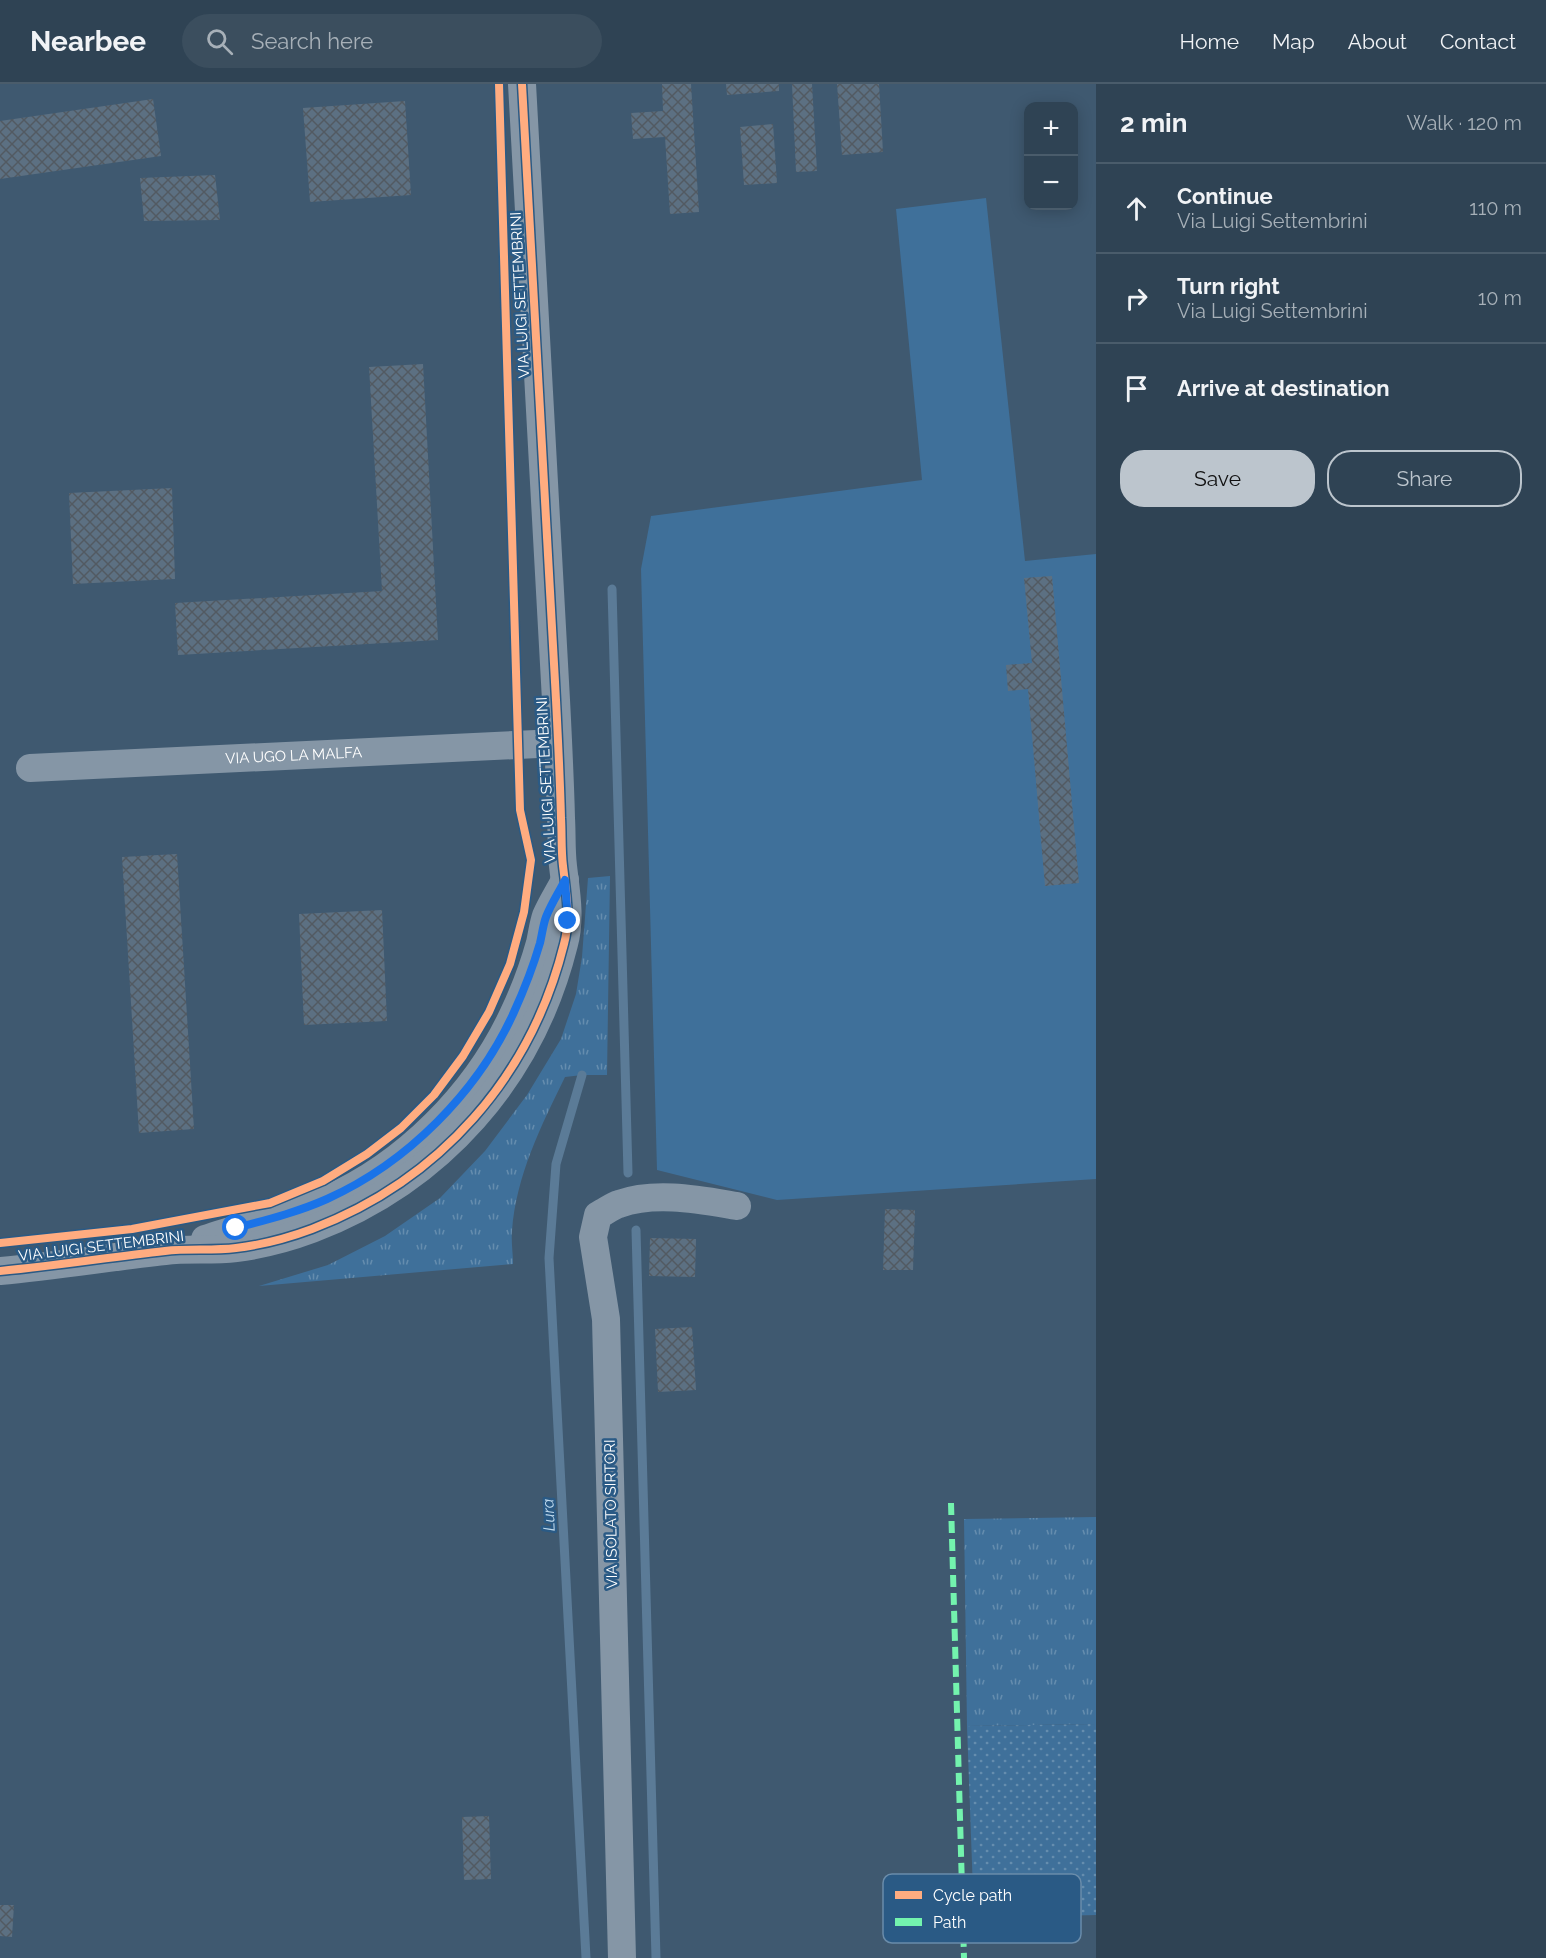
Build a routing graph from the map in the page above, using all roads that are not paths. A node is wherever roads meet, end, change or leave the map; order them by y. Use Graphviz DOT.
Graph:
graph roads {
  1 [pos="522,84"];
  2 [pos="558,743"];
  3 [pos="30,768"];
  4 [pos="737,1206"];
  5 [pos="0,1271"];
  6 [pos="622,1958"];
  1 -- 2 [label="street, VIA LUIGI SETTEMBRINI"];
  2 -- 3 [label="street, VIA UGO LA MALFA"];
  2 -- 5 [label="street, VIA LUIGI SETTEMBRINI"];
  4 -- 6 [label="street, VIA ISOLATO SIRTORI"];
}
